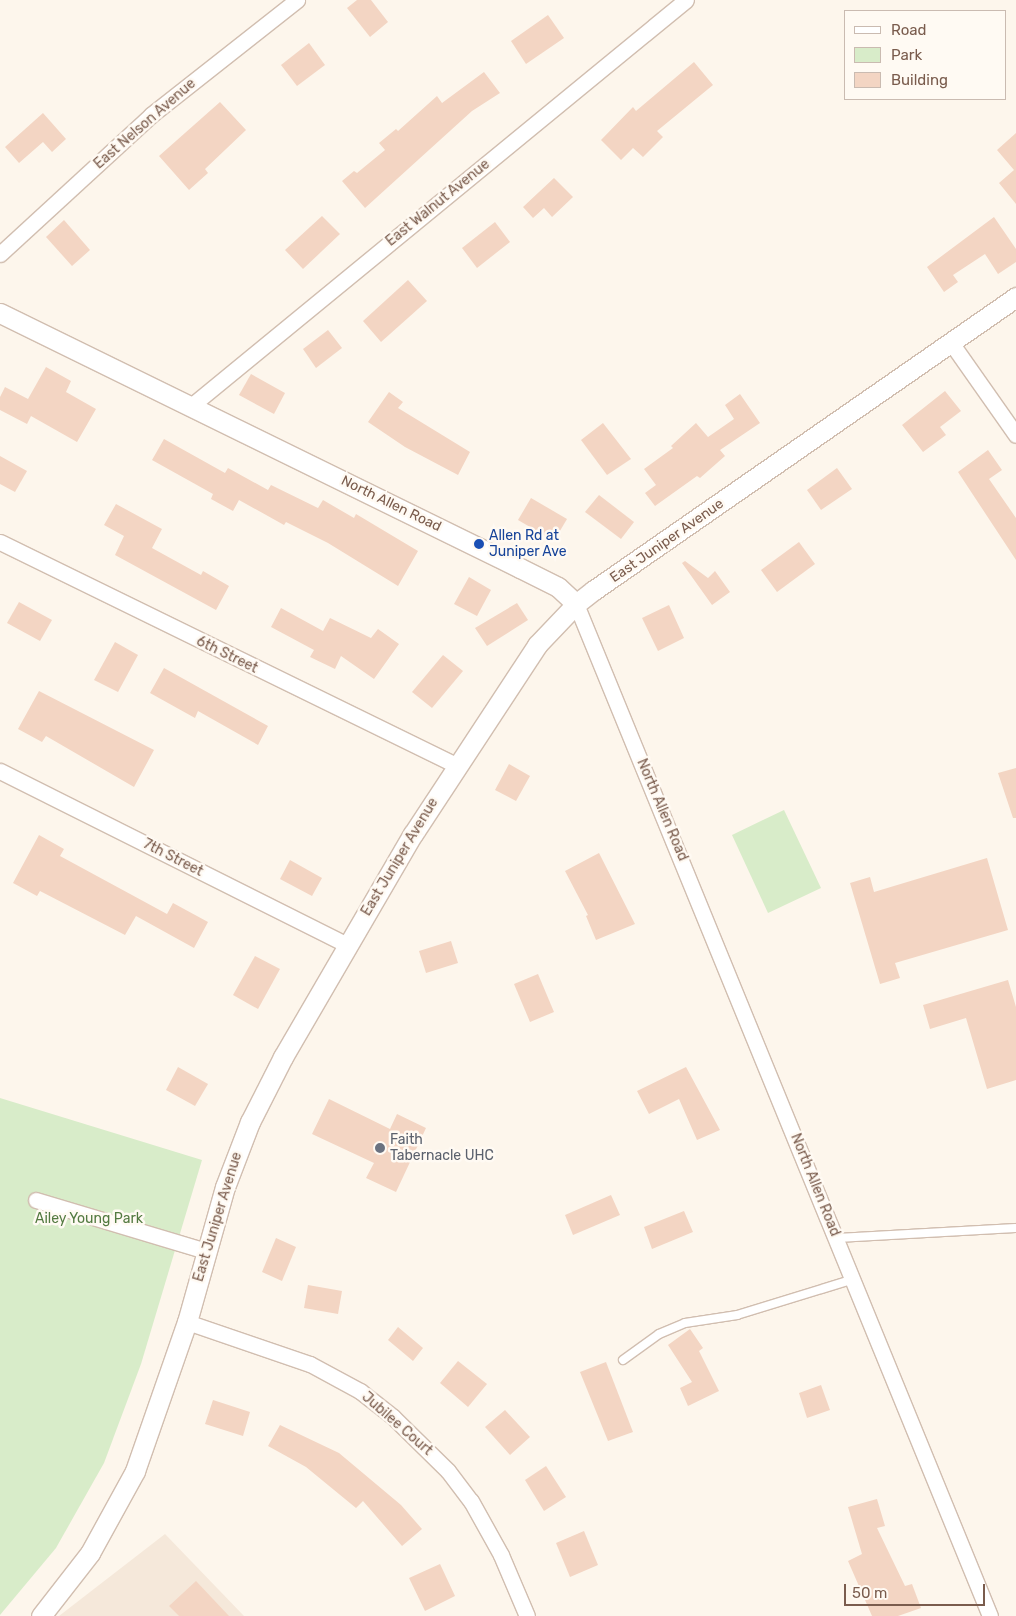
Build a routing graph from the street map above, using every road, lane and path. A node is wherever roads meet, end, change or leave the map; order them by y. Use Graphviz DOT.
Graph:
graph roads {
  1 [pos="296,0"];
  2 [pos="686,0"];
  3 [pos="0,254"];
  4 [pos="1016,297"];
  5 [pos="0,313"];
  6 [pos="952,344"];
  7 [pos="191,406"];
  8 [pos="1016,435"];
  9 [pos="0,542"];
  10 [pos="576,604"];
  11 [pos="456,765"];
  12 [pos="0,771"];
  13 [pos="347,945"];
  14 [pos="36,1200"];
  15 [pos="1016,1228"];
  16 [pos="837,1238"];
  17 [pos="206,1251"];
  18 [pos="854,1278"];
  19 [pos="187,1322"];
  20 [pos="623,1360"];
  21 [pos="41,1616"];
  22 [pos="527,1616"];
  23 [pos="990,1616"];
  1 -- 3 [label="street, East Nelson Avenue"];
  2 -- 7 [label="street, East Walnut Avenue"];
  4 -- 6 [label="street, East Juniper Avenue"];
  5 -- 7 [label="street, North Allen Road"];
  6 -- 8 [label="street"];
  6 -- 10 [label="street, East Juniper Avenue"];
  7 -- 10 [label="street, North Allen Road"];
  9 -- 11 [label="street, 6th Street"];
  10 -- 11 [label="street, East Juniper Avenue"];
  10 -- 16 [label="street, North Allen Road"];
  11 -- 13 [label="street, East Juniper Avenue"];
  12 -- 13 [label="street, 7th Street"];
  13 -- 17 [label="street, East Juniper Avenue"];
  14 -- 17 [label="street"];
  15 -- 16 [label="lane"];
  16 -- 18 [label="street, North Allen Road"];
  17 -- 19 [label="street, East Juniper Avenue"];
  18 -- 20 [label="lane"];
  18 -- 23 [label="street, North Allen Road"];
  19 -- 21 [label="street, East Juniper Avenue"];
  19 -- 22 [label="street, Jubilee Court"];
}
